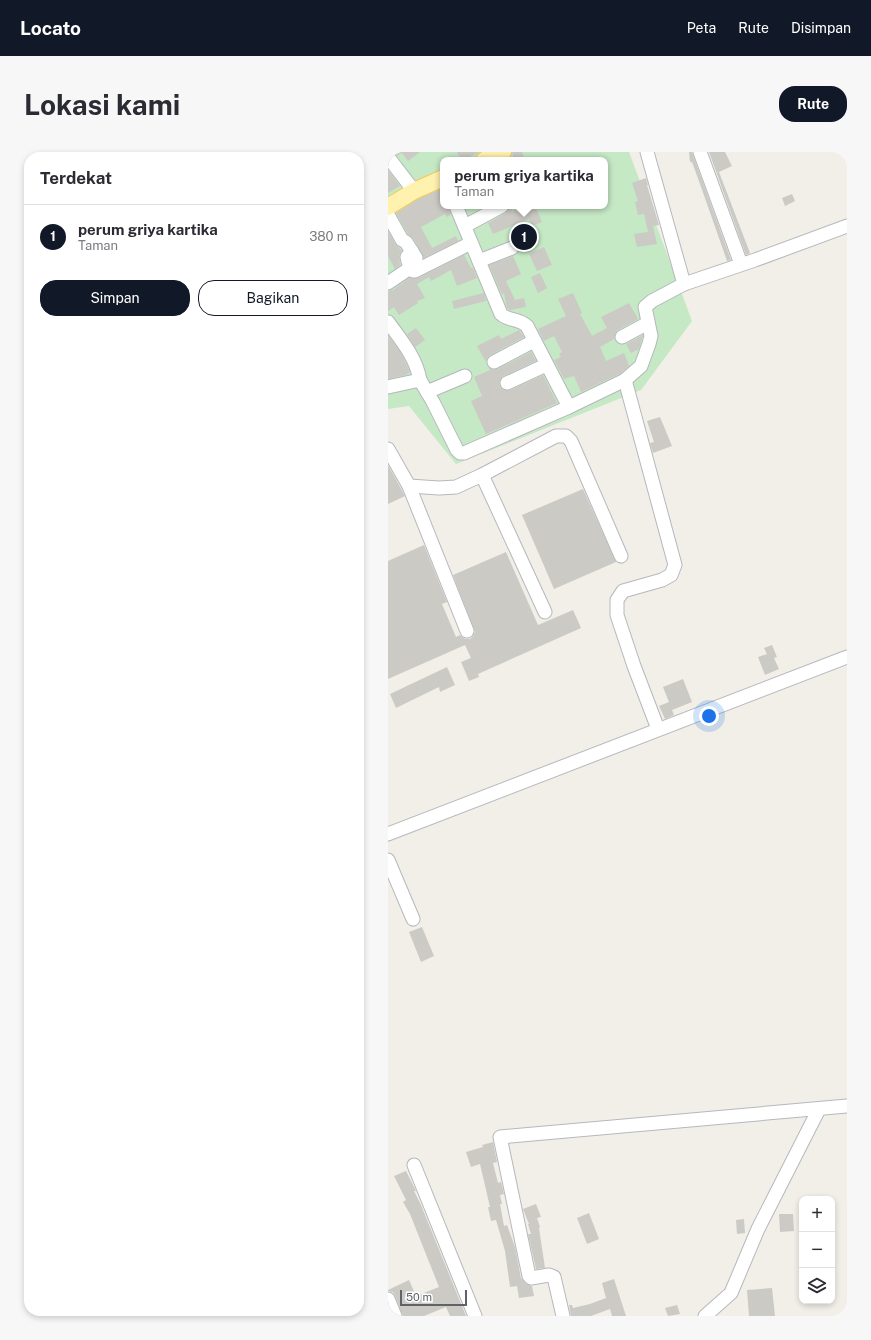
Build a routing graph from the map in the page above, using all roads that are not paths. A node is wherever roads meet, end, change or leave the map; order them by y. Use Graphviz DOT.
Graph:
graph roads {
  1 [pos="503,152"];
  2 [pos="647,152"];
  3 [pos="700,152"];
  4 [pos="388,157"];
  5 [pos="491,157"];
  6 [pos="440,179"];
  7 [pos="414,191"];
  8 [pos="388,207"];
  9 [pos="457,209"];
  10 [pos="496,209"];
  11 [pos="388,215"];
  12 [pos="465,226"];
  13 [pos="847,226"];
  14 [pos="471,243"];
  15 [pos="512,248"];
  16 [pos="479,262"];
  17 [pos="741,264"];
  18 [pos="416,267"];
  19 [pos="388,283"];
  20 [pos="684,284"];
  21 [pos="388,322"];
  22 [pos="648,324"];
  23 [pos="622,337"];
  24 [pos="534,341"];
  25 [pos="494,362"];
  26 [pos="546,365"];
  27 [pos="465,376"];
  28 [pos="420,380"];
  29 [pos="625,380"];
  30 [pos="507,383"];
  31 [pos="388,387"];
  32 [pos="427,392"];
  33 [pos="569,407"];
  34 [pos="388,449"];
  35 [pos="482,475"];
  36 [pos="409,486"];
  37 [pos="621,556"];
  38 [pos="545,612"];
  39 [pos="467,631"];
  40 [pos="847,657"];
  41 [pos="658,729"];
  42 [pos="388,834"];
  43 [pos="388,860"];
  44 [pos="413,919"];
  45 [pos="847,1106"];
  46 [pos="819,1109"];
  47 [pos="414,1165"];
  48 [pos="388,1299"];
  49 [pos="396,1316"];
  50 [pos="475,1316"];
  51 [pos="562,1316"];
  52 [pos="705,1316"];
  1 -- 5 [label="main road"];
  2 -- 20 [label="street"];
  3 -- 17 [label="street"];
  4 -- 7 [label="street"];
  6 -- 7 [label="main road"];
  7 -- 8 [label="main road"];
  9 -- 12 [label="street"];
  10 -- 12 [label="street"];
  11 -- 18 [label="street"];
  12 -- 14 [label="street"];
  13 -- 17 [label="street"];
  14 -- 16 [label="street"];
  14 -- 18 [label="street"];
  15 -- 16 [label="street"];
  16 -- 24 [label="street"];
  17 -- 20 [label="street"];
  18 -- 19 [label="street"];
  20 -- 22 [label="street"];
  21 -- 28 [label="street"];
  22 -- 23 [label="street"];
  22 -- 29 [label="street"];
  24 -- 25 [label="street"];
  24 -- 26 [label="street"];
  26 -- 30 [label="street"];
  26 -- 33 [label="street"];
  27 -- 32 [label="street"];
  28 -- 31 [label="street"];
  28 -- 32 [label="street"];
  29 -- 33 [label="street"];
  29 -- 41 [label="street"];
  32 -- 33 [label="street"];
  34 -- 36 [label="street"];
  35 -- 36 [label="street"];
  35 -- 37 [label="street"];
  35 -- 38 [label="street"];
  36 -- 39 [label="street"];
  40 -- 41 [label="street"];
  41 -- 42 [label="street"];
  43 -- 44 [label="street"];
  45 -- 46 [label="street"];
  46 -- 51 [label="street"];
  46 -- 52 [label="street"];
  47 -- 50 [label="street"];
  48 -- 49 [label="street"];
}
